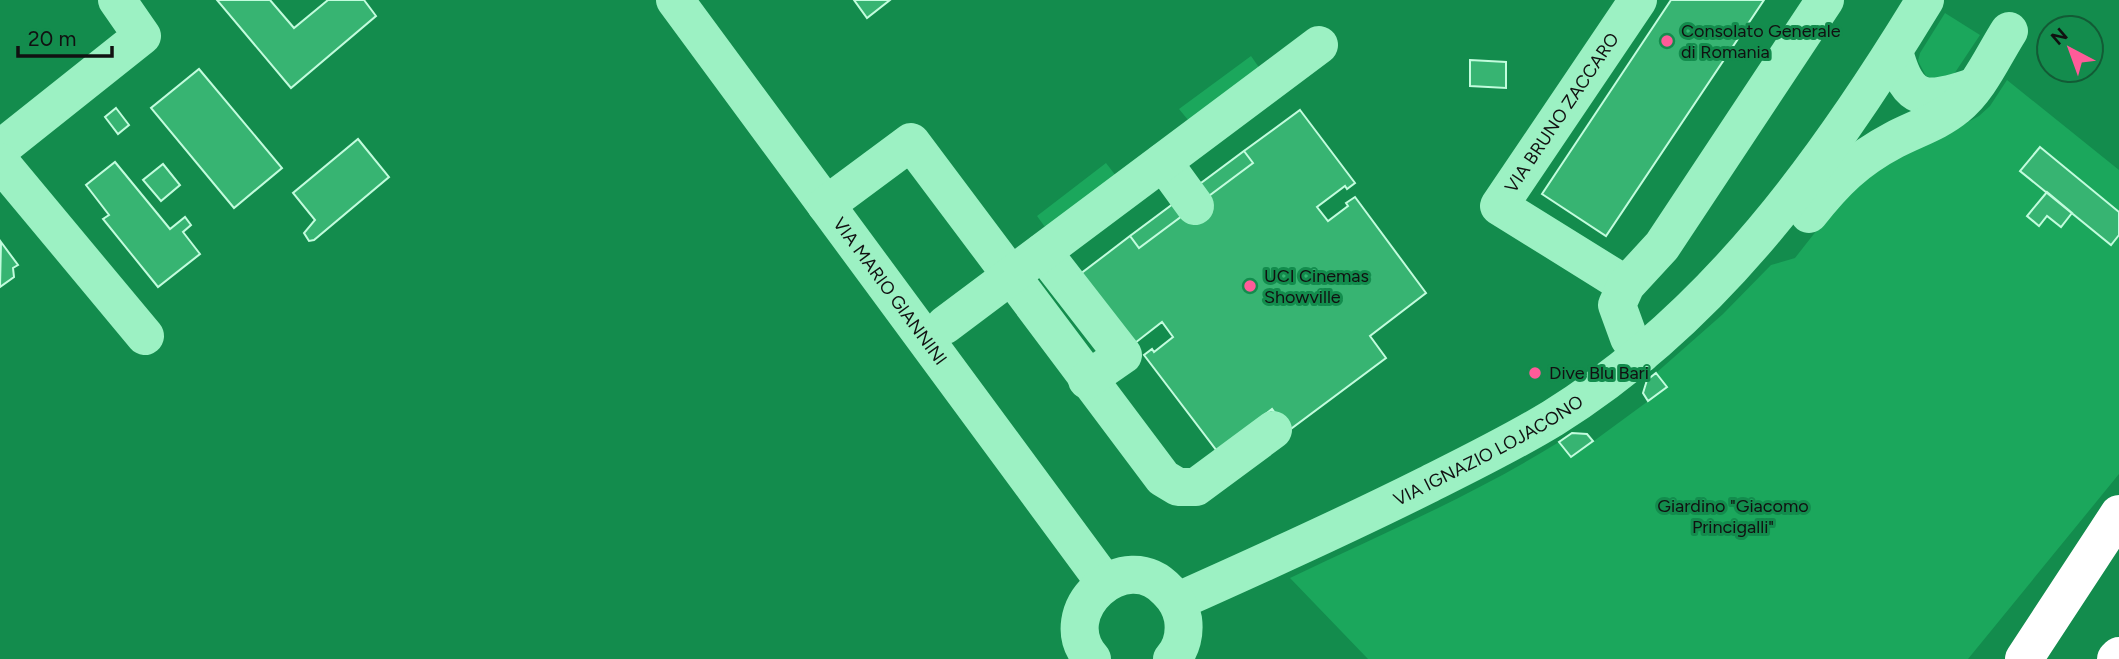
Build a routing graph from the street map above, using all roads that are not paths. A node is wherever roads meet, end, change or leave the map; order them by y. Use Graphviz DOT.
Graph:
graph roads {
  1 [pos="117,0"];
  2 [pos="676,0"];
  3 [pos="1638,0"];
  4 [pos="1825,0"];
  5 [pos="1925,0"];
  6 [pos="2009,32"];
  7 [pos="1319,45"];
  8 [pos="1894,51"];
  9 [pos="1975,86"];
  10 [pos="0,149"];
  11 [pos="0,162"];
  12 [pos="1163,162"];
  13 [pos="1195,206"];
  14 [pos="831,213"];
  15 [pos="1044,252"];
  16 [pos="1748,252"];
  17 [pos="1011,276"];
  18 [pos="1626,285"];
  19 [pos="945,325"];
  20 [pos="145,336"];
  21 [pos="1641,354"];
  22 [pos="1099,372"];
  23 [pos="1273,430"];
  24 [pos="1175,452"];
  25 [pos="2119,514"];
  26 [pos="2119,556"];
  27 [pos="1105,583"];
  28 [pos="1178,601"];
  29 [pos="1092,659"];
  30 [pos="1172,659"];
  31 [pos="2024,659"];
  32 [pos="2030,659"];
  1 -- 10 [label="street"];
  2 -- 14 [label="street, VIA MARIO GIANNINI"];
  3 -- 18 [label="street, VIA BRUNO ZACCARO"];
  4 -- 18 [label="street"];
  5 -- 8 [label="street, VIA IGNAZIO LOJACONO"];
  6 -- 9 [label="street"];
  7 -- 12 [label="street"];
  8 -- 9 [label="street"];
  8 -- 16 [label="street, VIA IGNAZIO LOJACONO"];
  9 -- 16 [label="street"];
  11 -- 20 [label="street"];
  12 -- 13 [label="street"];
  12 -- 15 [label="street"];
  14 -- 17 [label="street"];
  14 -- 27 [label="street, VIA MARIO GIANNINI"];
  15 -- 17 [label="street"];
  15 -- 22 [label="street"];
  16 -- 21 [label="street, VIA IGNAZIO LOJACONO"];
  17 -- 19 [label="street"];
  17 -- 22 [label="street"];
  18 -- 21 [label="street"];
  21 -- 28 [label="street, VIA IGNAZIO LOJACONO"];
  22 -- 23 [label="street"];
  22 -- 24 [label="street"];
  25 -- 31 [label="highway"];
  26 -- 32 [label="highway"];
  27 -- 28 [label="street"];
  27 -- 29 [label="street"];
  28 -- 30 [label="street"];
}
